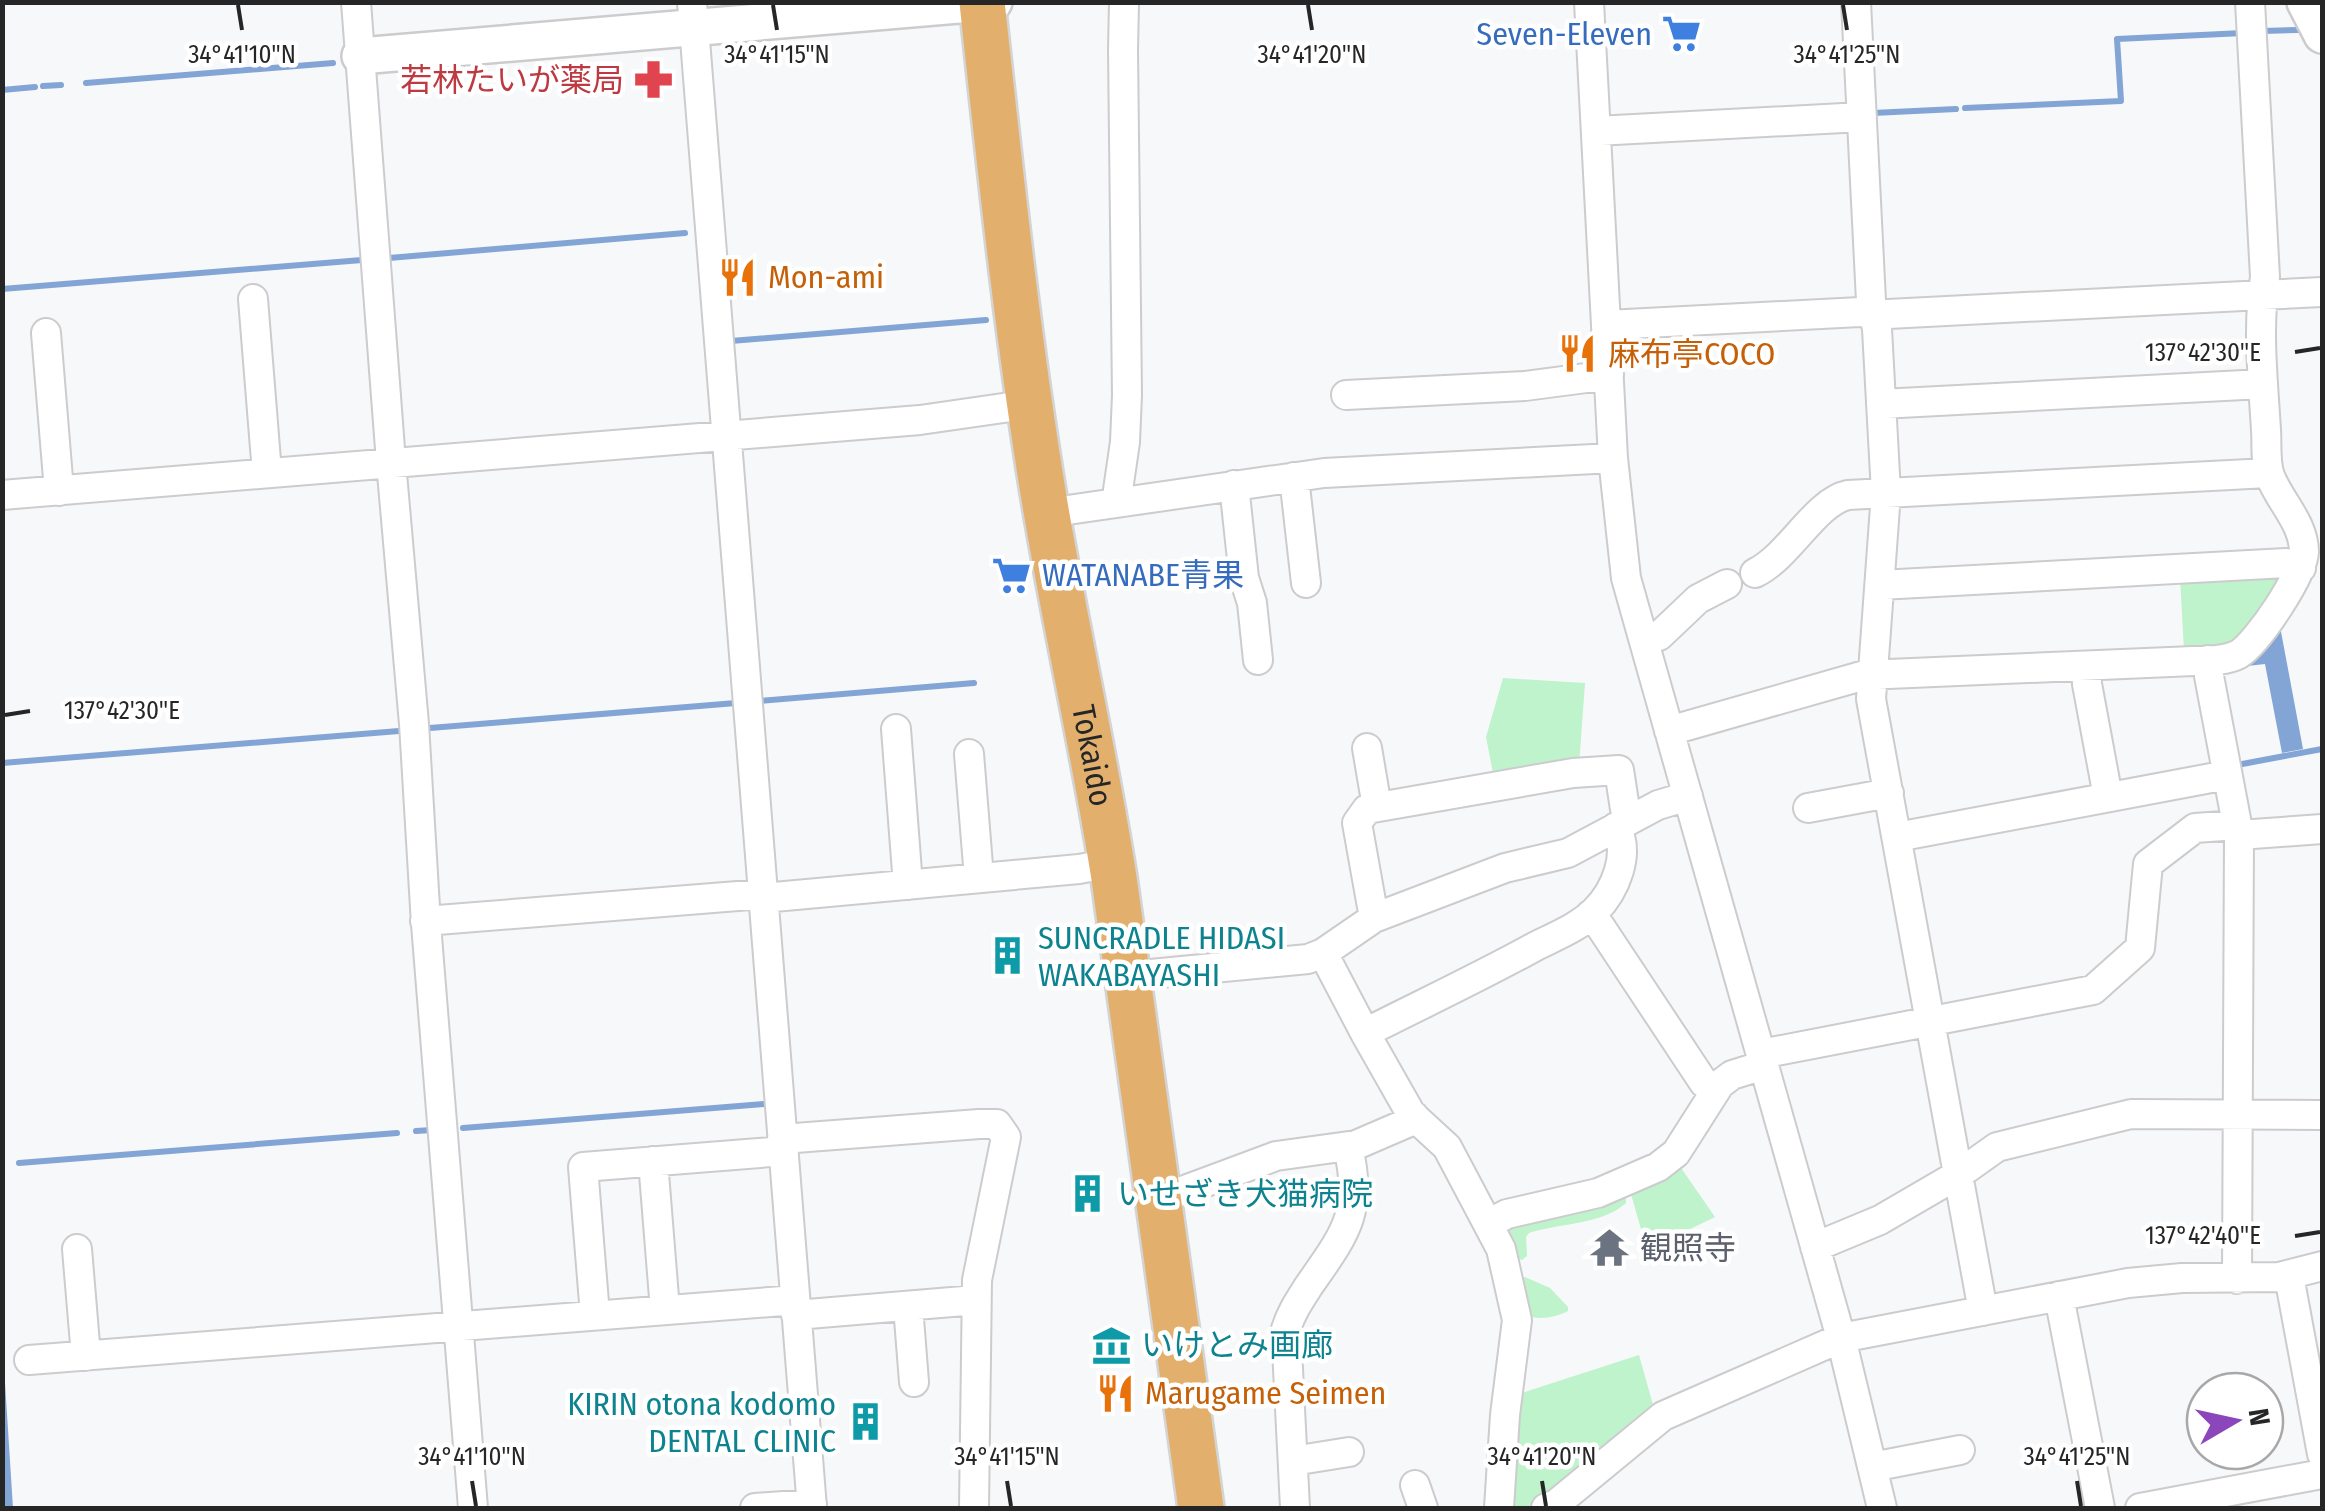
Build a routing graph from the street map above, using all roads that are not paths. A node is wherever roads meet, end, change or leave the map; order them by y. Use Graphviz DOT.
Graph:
graph roads {
  1 [pos="356,2"];
  2 [pos="1124,2"];
  3 [pos="1589,2"];
  4 [pos="1856,2"];
  5 [pos="2250,2"];
  6 [pos="2305,2"];
  7 [pos="986,3"];
  8 [pos="693,16"];
  9 [pos="2322,35"];
  10 [pos="360,56"];
  11 [pos="1862,117"];
  12 [pos="1596,131"];
  13 [pos="2322,292"];
  14 [pos="2262,295"];
  15 [pos="253,300"];
  16 [pos="1874,313"];
  17 [pos="1606,325"];
  18 [pos="46,333"];
  19 [pos="1609,376"];
  20 [pos="2263,384"];
  21 [pos="1346,395"];
  22 [pos="1031,404"];
  23 [pos="1881,404"];
  24 [pos="726,435"];
  25 [pos="1613,458"];
  26 [pos="391,462"];
  27 [pos="268,473"];
  28 [pos="2268,473"];
  29 [pos="1294,478"];
  30 [pos="1234,486"];
  31 [pos="58,491"];
  32 [pos="1886,493"];
  33 [pos="2,495"];
  34 [pos="1120,502"];
  35 [pos="1047,512"];
  36 [pos="2301,568"];
  37 [pos="1755,573"];
  38 [pos="1306,582"];
  39 [pos="1726,584"];
  40 [pos="1880,585"];
  41 [pos="1644,640"];
  42 [pos="1258,660"];
  43 [pos="2208,660"];
  44 [pos="2086,666"];
  45 [pos="1873,675"];
  46 [pos="896,729"];
  47 [pos="1669,730"];
  48 [pos="1367,748"];
  49 [pos="969,754"];
  50 [pos="2228,774"];
  51 [pos="1889,793"];
  52 [pos="1688,796"];
  53 [pos="2108,797"];
  54 [pos="1378,807"];
  55 [pos="1808,808"];
  56 [pos="1623,823"];
  57 [pos="2238,830"];
  58 [pos="2322,830"];
  59 [pos="1897,837"];
  60 [pos="1112,863"];
  61 [pos="979,878"];
  62 [pos="908,884"];
  63 [pos="763,896"];
  64 [pos="1590,915"];
  65 [pos="1374,918"];
  66 [pos="426,921"];
  67 [pos="1323,953"];
  68 [pos="1130,976"];
  69 [pos="1930,1021"];
  70 [pos="1364,1033"];
  71 [pos="1762,1060"];
  72 [pos="1715,1090"];
  73 [pos="2238,1114"];
  74 [pos="2322,1115"];
  75 [pos="1414,1116"];
  76 [pos="783,1145"];
  77 [pos="1348,1147"];
  78 [pos="653,1161"];
  79 [pos="1959,1174"];
  80 [pos="1160,1194"];
  81 [pos="1488,1224"];
  82 [pos="1815,1247"];
  83 [pos="77,1249"];
  84 [pos="2322,1266"];
  85 [pos="2289,1276"];
  86 [pos="2237,1278"];
  87 [pos="2059,1296"];
  88 [pos="976,1300"];
  89 [pos="908,1306"];
  90 [pos="796,1307"];
  91 [pos="665,1310"];
  92 [pos="1983,1310"];
  93 [pos="596,1315"];
  94 [pos="458,1326"];
  95 [pos="1841,1338"];
  96 [pos="86,1356"];
  97 [pos="28,1360"];
  98 [pos="914,1382"];
  99 [pos="1960,1450"];
  100 [pos="1349,1452"];
  101 [pos="2322,1454"];
  102 [pos="1292,1461"];
  103 [pos="1872,1467"];
  104 [pos="2322,1474"];
  105 [pos="2269,1496"];
  106 [pos="812,1506"];
  107 [pos="1558,1506"];
  108 [pos="473,1508"];
  109 [pos="755,1508"];
  110 [pos="974,1508"];
  111 [pos="1201,1508"];
  112 [pos="1295,1508"];
  113 [pos="1498,1508"];
  114 [pos="1882,1508"];
  115 [pos="2100,1508"];
  116 [pos="2140,1508"];
  1 -- 10 [label="street"];
  2 -- 34 [label="street"];
  3 -- 12 [label="street"];
  4 -- 11 [label="street"];
  5 -- 14 [label="street"];
  6 -- 9 [label="street"];
  7 -- 8 [label="street"];
  7 -- 22 [label="highway, Tokaido"];
  8 -- 10 [label="street"];
  8 -- 24 [label="street"];
  10 -- 26 [label="street"];
  11 -- 12 [label="street"];
  11 -- 16 [label="street"];
  12 -- 17 [label="street"];
  13 -- 14 [label="street"];
  14 -- 16 [label="street"];
  14 -- 20 [label="street"];
  15 -- 27 [label="street"];
  16 -- 17 [label="street"];
  16 -- 23 [label="street"];
  17 -- 19 [label="street"];
  18 -- 31 [label="street"];
  19 -- 21 [label="street"];
  19 -- 25 [label="street"];
  20 -- 23 [label="street"];
  20 -- 28 [label="street"];
  22 -- 24 [label="street"];
  22 -- 35 [label="highway, Tokaido"];
  23 -- 32 [label="street"];
  24 -- 26 [label="street"];
  24 -- 63 [label="street"];
  25 -- 29 [label="street"];
  25 -- 41 [label="street"];
  26 -- 27 [label="street"];
  26 -- 66 [label="street"];
  27 -- 31 [label="street"];
  28 -- 32 [label="street"];
  28 -- 36 [label="street"];
  29 -- 30 [label="street"];
  29 -- 38 [label="street"];
  30 -- 34 [label="street"];
  30 -- 42 [label="street"];
  31 -- 33 [label="street"];
  32 -- 37 [label="street"];
  32 -- 40 [label="street"];
  34 -- 35 [label="street"];
  35 -- 60 [label="highway, Tokaido"];
  36 -- 40 [label="street"];
  36 -- 43 [label="street"];
  39 -- 41 [label="street"];
  40 -- 45 [label="street"];
  41 -- 47 [label="street"];
  43 -- 44 [label="street"];
  43 -- 50 [label="street"];
  44 -- 45 [label="street"];
  44 -- 53 [label="street"];
  45 -- 47 [label="street"];
  45 -- 51 [label="street"];
  46 -- 62 [label="street"];
  47 -- 52 [label="street"];
  48 -- 54 [label="street"];
  49 -- 61 [label="street"];
  50 -- 53 [label="street"];
  50 -- 57 [label="street"];
  51 -- 55 [label="street"];
  51 -- 59 [label="street"];
  52 -- 56 [label="street"];
  52 -- 71 [label="street"];
  53 -- 59 [label="street"];
  54 -- 56 [label="street"];
  54 -- 65 [label="street"];
  56 -- 64 [label="street"];
  56 -- 65 [label="street"];
  57 -- 58 [label="street"];
  57 -- 69 [label="street"];
  57 -- 73 [label="street"];
  59 -- 69 [label="street"];
  60 -- 61 [label="street"];
  60 -- 68 [label="highway, Tokaido"];
  61 -- 62 [label="street"];
  62 -- 63 [label="street"];
  63 -- 66 [label="street"];
  63 -- 76 [label="street"];
  64 -- 70 [label="street"];
  64 -- 72 [label="street"];
  65 -- 67 [label="street"];
  66 -- 94 [label="street"];
  67 -- 68 [label="street"];
  67 -- 70 [label="street"];
  68 -- 80 [label="highway, Tokaido"];
  69 -- 71 [label="street"];
  69 -- 79 [label="street"];
  70 -- 75 [label="street"];
  71 -- 72 [label="street"];
  71 -- 82 [label="street"];
  72 -- 81 [label="street"];
  73 -- 74 [label="street"];
  73 -- 79 [label="street"];
  73 -- 86 [label="street"];
  75 -- 77 [label="street"];
  75 -- 81 [label="street"];
  76 -- 78 [label="street"];
  76 -- 88 [label="street"];
  76 -- 90 [label="street"];
  77 -- 80 [label="street"];
  77 -- 102 [label="street"];
  78 -- 91 [label="street"];
  78 -- 93 [label="street"];
  79 -- 82 [label="street"];
  79 -- 92 [label="street"];
  80 -- 111 [label="highway, Tokaido"];
  81 -- 113 [label="street"];
  82 -- 95 [label="street"];
  83 -- 96 [label="street"];
  84 -- 85 [label="street"];
  85 -- 86 [label="street"];
  85 -- 101 [label="street"];
  86 -- 87 [label="street"];
  87 -- 92 [label="street"];
  87 -- 115 [label="street"];
  88 -- 89 [label="street"];
  88 -- 110 [label="street"];
  89 -- 90 [label="street"];
  89 -- 98 [label="street"];
  90 -- 91 [label="street"];
  90 -- 106 [label="street"];
  91 -- 93 [label="street"];
  92 -- 95 [label="street"];
  93 -- 94 [label="street"];
  94 -- 96 [label="street"];
  94 -- 108 [label="street"];
  95 -- 103 [label="street"];
  95 -- 107 [label="street"];
  96 -- 97 [label="street"];
  99 -- 103 [label="street"];
  100 -- 102 [label="street"];
  102 -- 112 [label="street"];
  103 -- 114 [label="street"];
  104 -- 105 [label="street"];
  105 -- 116 [label="street"];
  106 -- 109 [label="street"];
}
